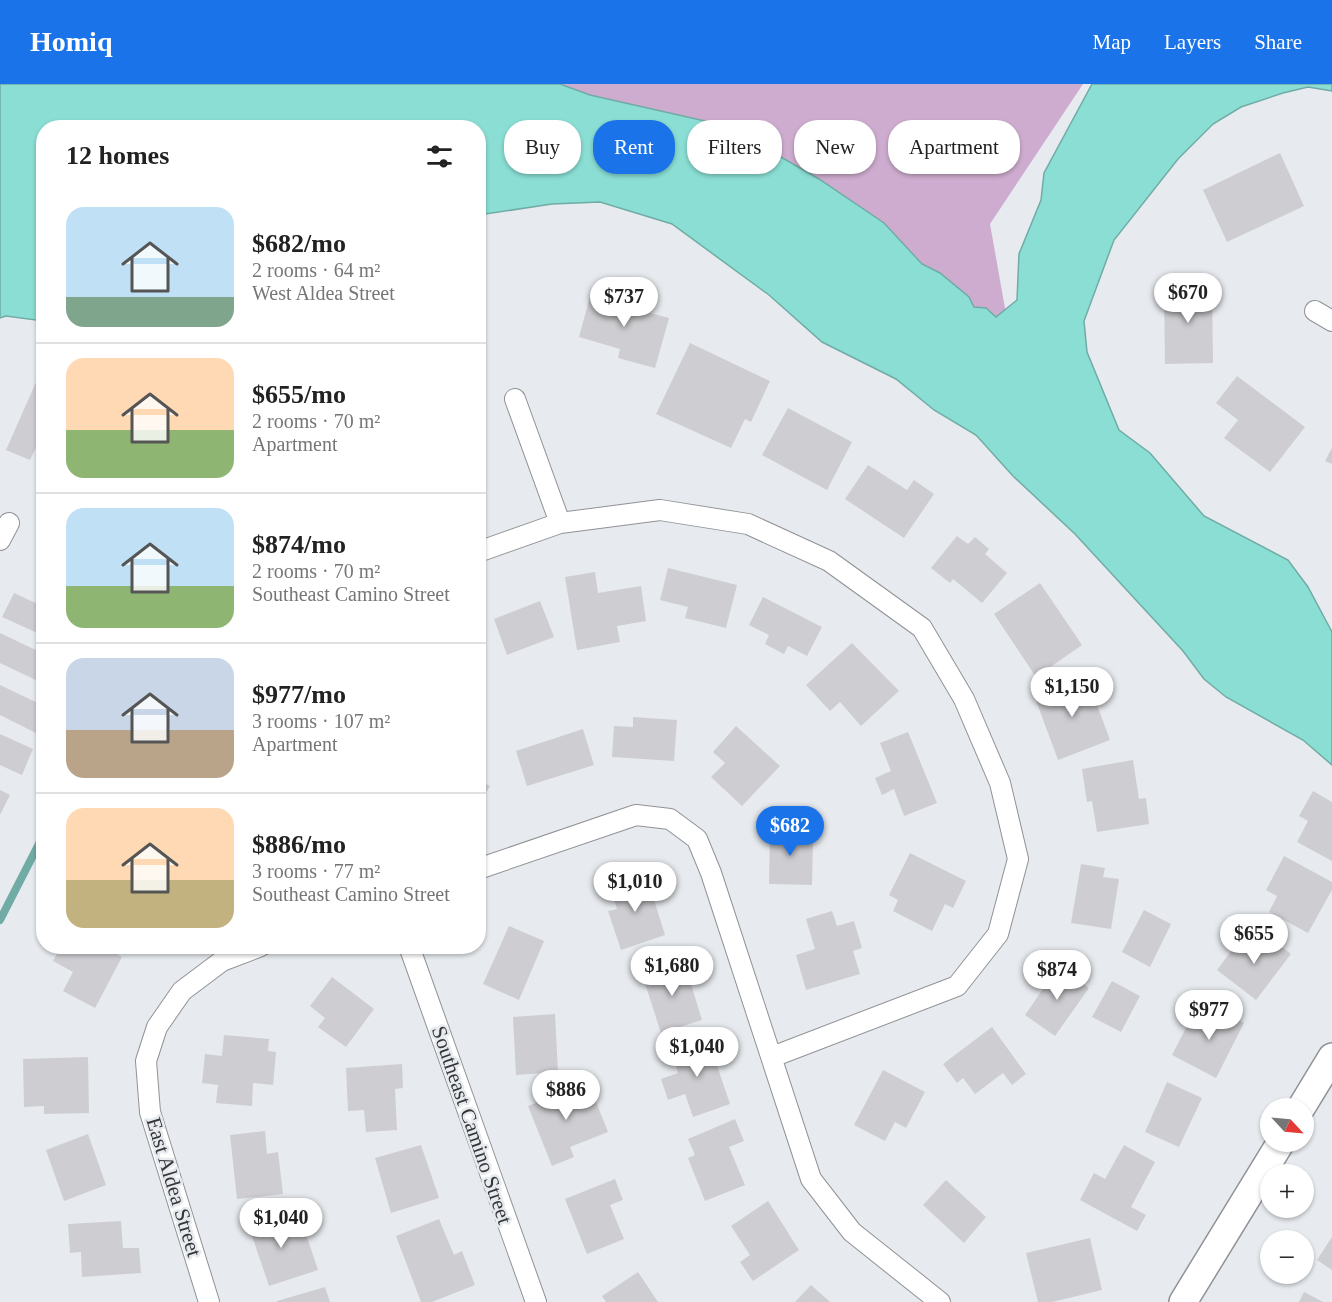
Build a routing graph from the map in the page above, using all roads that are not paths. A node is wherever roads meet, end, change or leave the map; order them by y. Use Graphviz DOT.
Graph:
graph roads {
  1 [pos="515,399"];
  2 [pos="560,523"];
  3 [pos="486,549"];
  4 [pos="486,866"];
  5 [pos="240,954"];
  6 [pos="412,954"];
  7 [pos="772,1057"];
  8 [pos="1332,1057"];
  9 [pos="1307,1098"];
  10 [pos="1275,1152"];
  11 [pos="209,1302"];
  12 [pos="536,1302"];
  13 [pos="940,1302"];
  14 [pos="1184,1302"];
  1 -- 2 [label="street"];
  2 -- 3 [label="street"];
  2 -- 7 [label="street"];
  4 -- 7 [label="street"];
  5 -- 11 [label="street, East Aldea Street"];
  6 -- 12 [label="street, Southeast Camino Street"];
  7 -- 13 [label="street"];
  8 -- 9 [label="main road"];
  10 -- 14 [label="main road"];
}
